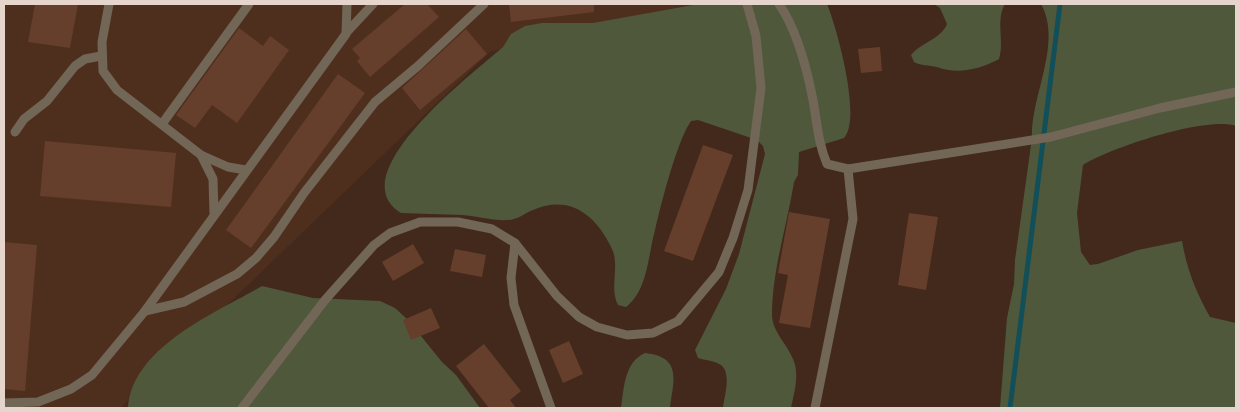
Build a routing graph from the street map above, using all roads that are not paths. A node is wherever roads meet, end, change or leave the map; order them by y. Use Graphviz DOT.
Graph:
graph roads {
  1 [pos="109,4"];
  2 [pos="249,4"];
  3 [pos="347,4"];
  4 [pos="373,4"];
  5 [pos="484,4"];
  6 [pos="747,4"];
  7 [pos="779,4"];
  8 [pos="346,34"];
  9 [pos="100,56"];
  10 [pos="1236,92"];
  11 [pos="162,124"];
  12 [pos="16,132"];
  13 [pos="201,155"];
  14 [pos="848,169"];
  15 [pos="246,170"];
  16 [pos="214,212"];
  17 [pos="515,243"];
  18 [pos="145,311"];
  19 [pos="4,403"];
  20 [pos="242,408"];
  21 [pos="551,408"];
  22 [pos="815,408"];
  1 -- 9 [label="lane"];
  2 -- 11 [label="lane"];
  3 -- 8 [label="lane"];
  4 -- 8 [label="lane"];
  5 -- 18 [label="lane"];
  6 -- 17 [label="lane"];
  7 -- 14 [label="lane"];
  8 -- 15 [label="lane"];
  9 -- 11 [label="lane"];
  9 -- 12 [label="lane"];
  10 -- 14 [label="lane"];
  11 -- 13 [label="lane"];
  13 -- 15 [label="lane"];
  13 -- 16 [label="lane"];
  14 -- 22 [label="lane"];
  15 -- 16 [label="lane"];
  16 -- 18 [label="lane"];
  17 -- 20 [label="lane"];
  17 -- 21 [label="lane"];
  18 -- 19 [label="lane"];
}
